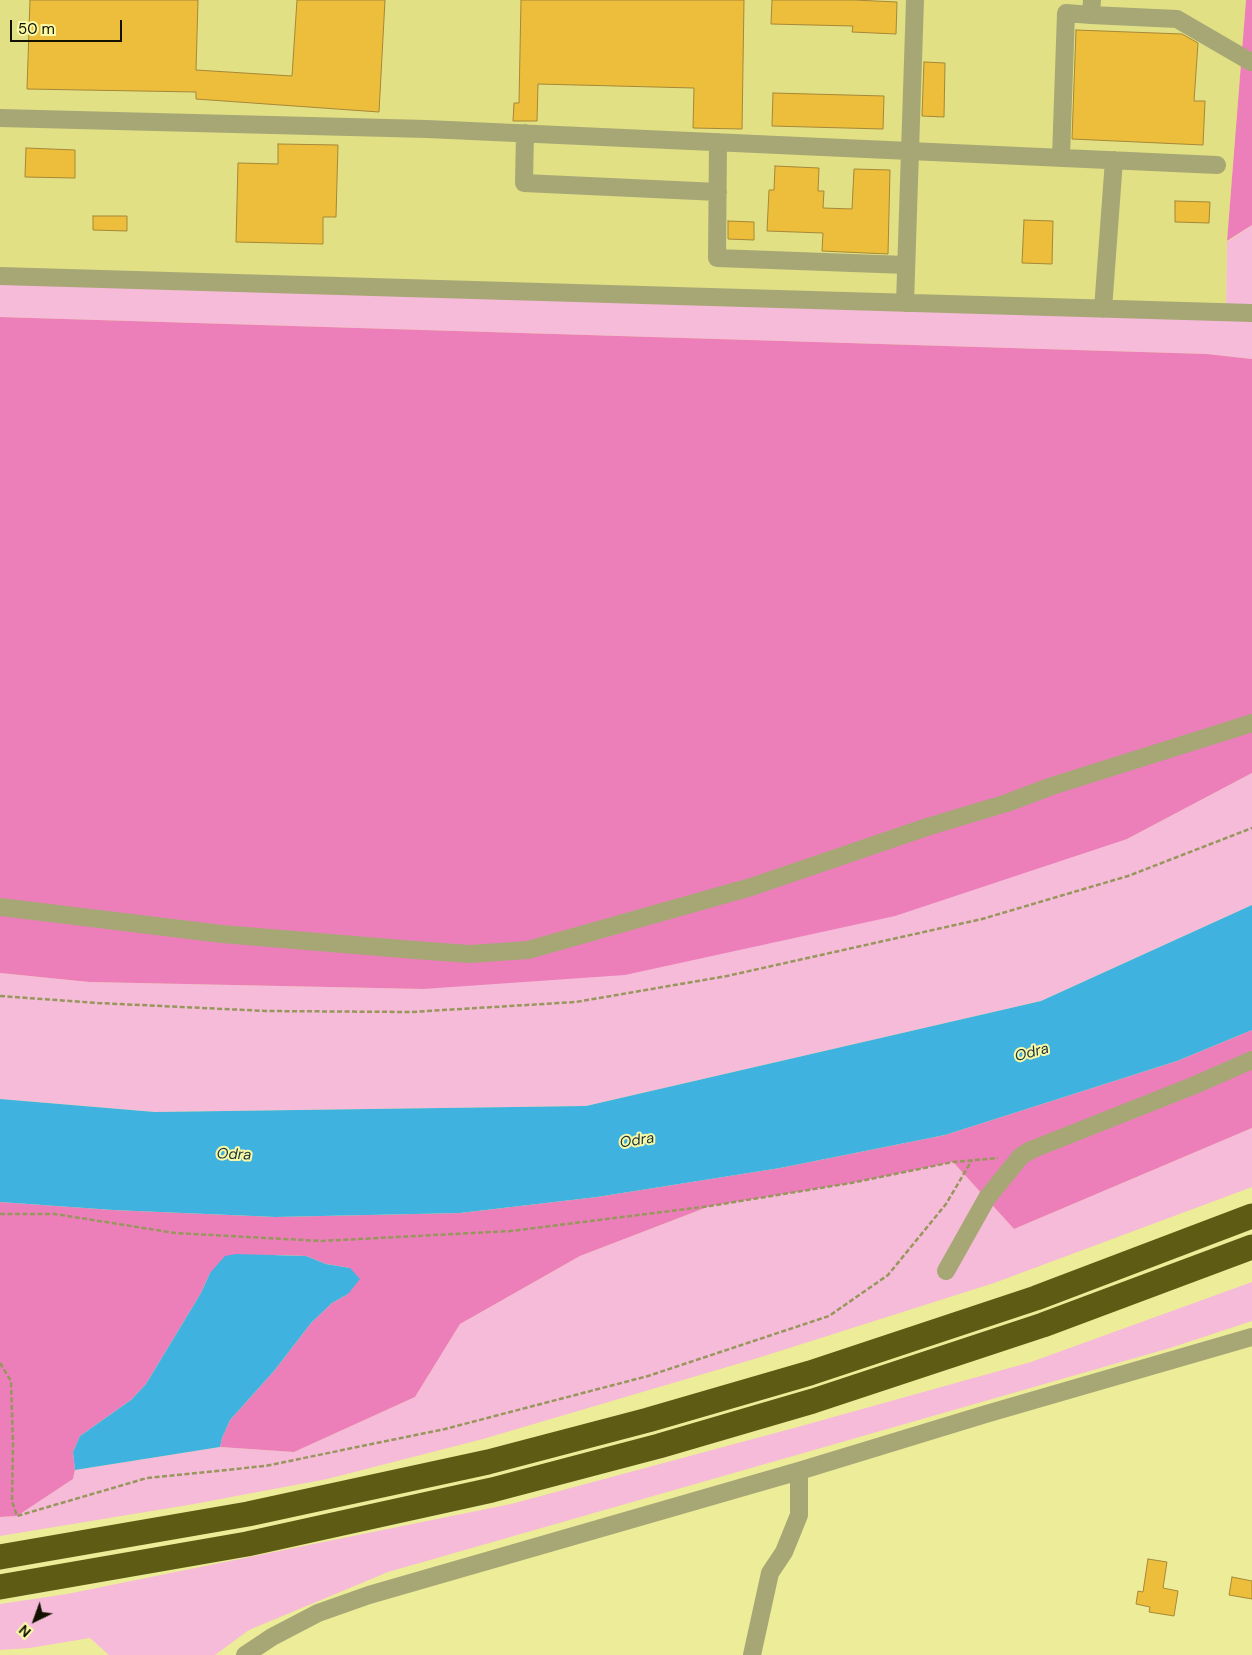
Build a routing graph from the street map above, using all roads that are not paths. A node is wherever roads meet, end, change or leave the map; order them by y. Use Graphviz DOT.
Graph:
graph roads {
  1 [pos="915,0"];
  2 [pos="1091,7"];
  3 [pos="1251,62"];
  4 [pos="0,118"];
  5 [pos="525,133"];
  6 [pos="718,142"];
  7 [pos="910,150"];
  8 [pos="1060,157"];
  9 [pos="1114,160"];
  10 [pos="1217,165"];
  11 [pos="718,192"];
  12 [pos="906,264"];
  13 [pos="0,276"];
  14 [pos="905,303"];
  15 [pos="1104,309"];
  16 [pos="1252,313"];
  17 [pos="1252,723"];
  18 [pos="0,907"];
  19 [pos="1252,1060"];
  20 [pos="1252,1216"];
  21 [pos="1252,1247"];
  22 [pos="946,1271"];
  23 [pos="1252,1337"];
  24 [pos="799,1471"];
  25 [pos="0,1557"];
  26 [pos="0,1587"];
  27 [pos="245,1655"];
  28 [pos="752,1655"];
  1 -- 7 [label="street"];
  2 -- 3 [label="street"];
  2 -- 8 [label="street"];
  4 -- 5 [label="street"];
  5 -- 6 [label="street"];
  5 -- 11 [label="street"];
  6 -- 7 [label="street"];
  6 -- 11 [label="street"];
  7 -- 8 [label="street"];
  7 -- 12 [label="street"];
  8 -- 9 [label="street"];
  9 -- 10 [label="street"];
  9 -- 15 [label="street"];
  11 -- 12 [label="street"];
  12 -- 14 [label="street"];
  13 -- 14 [label="street"];
  14 -- 15 [label="street"];
  15 -- 16 [label="street"];
  17 -- 18 [label="street"];
  19 -- 22 [label="street"];
  20 -- 25 [label="highway"];
  21 -- 26 [label="highway"];
  23 -- 24 [label="street"];
  24 -- 27 [label="street"];
  24 -- 28 [label="street"];
}
